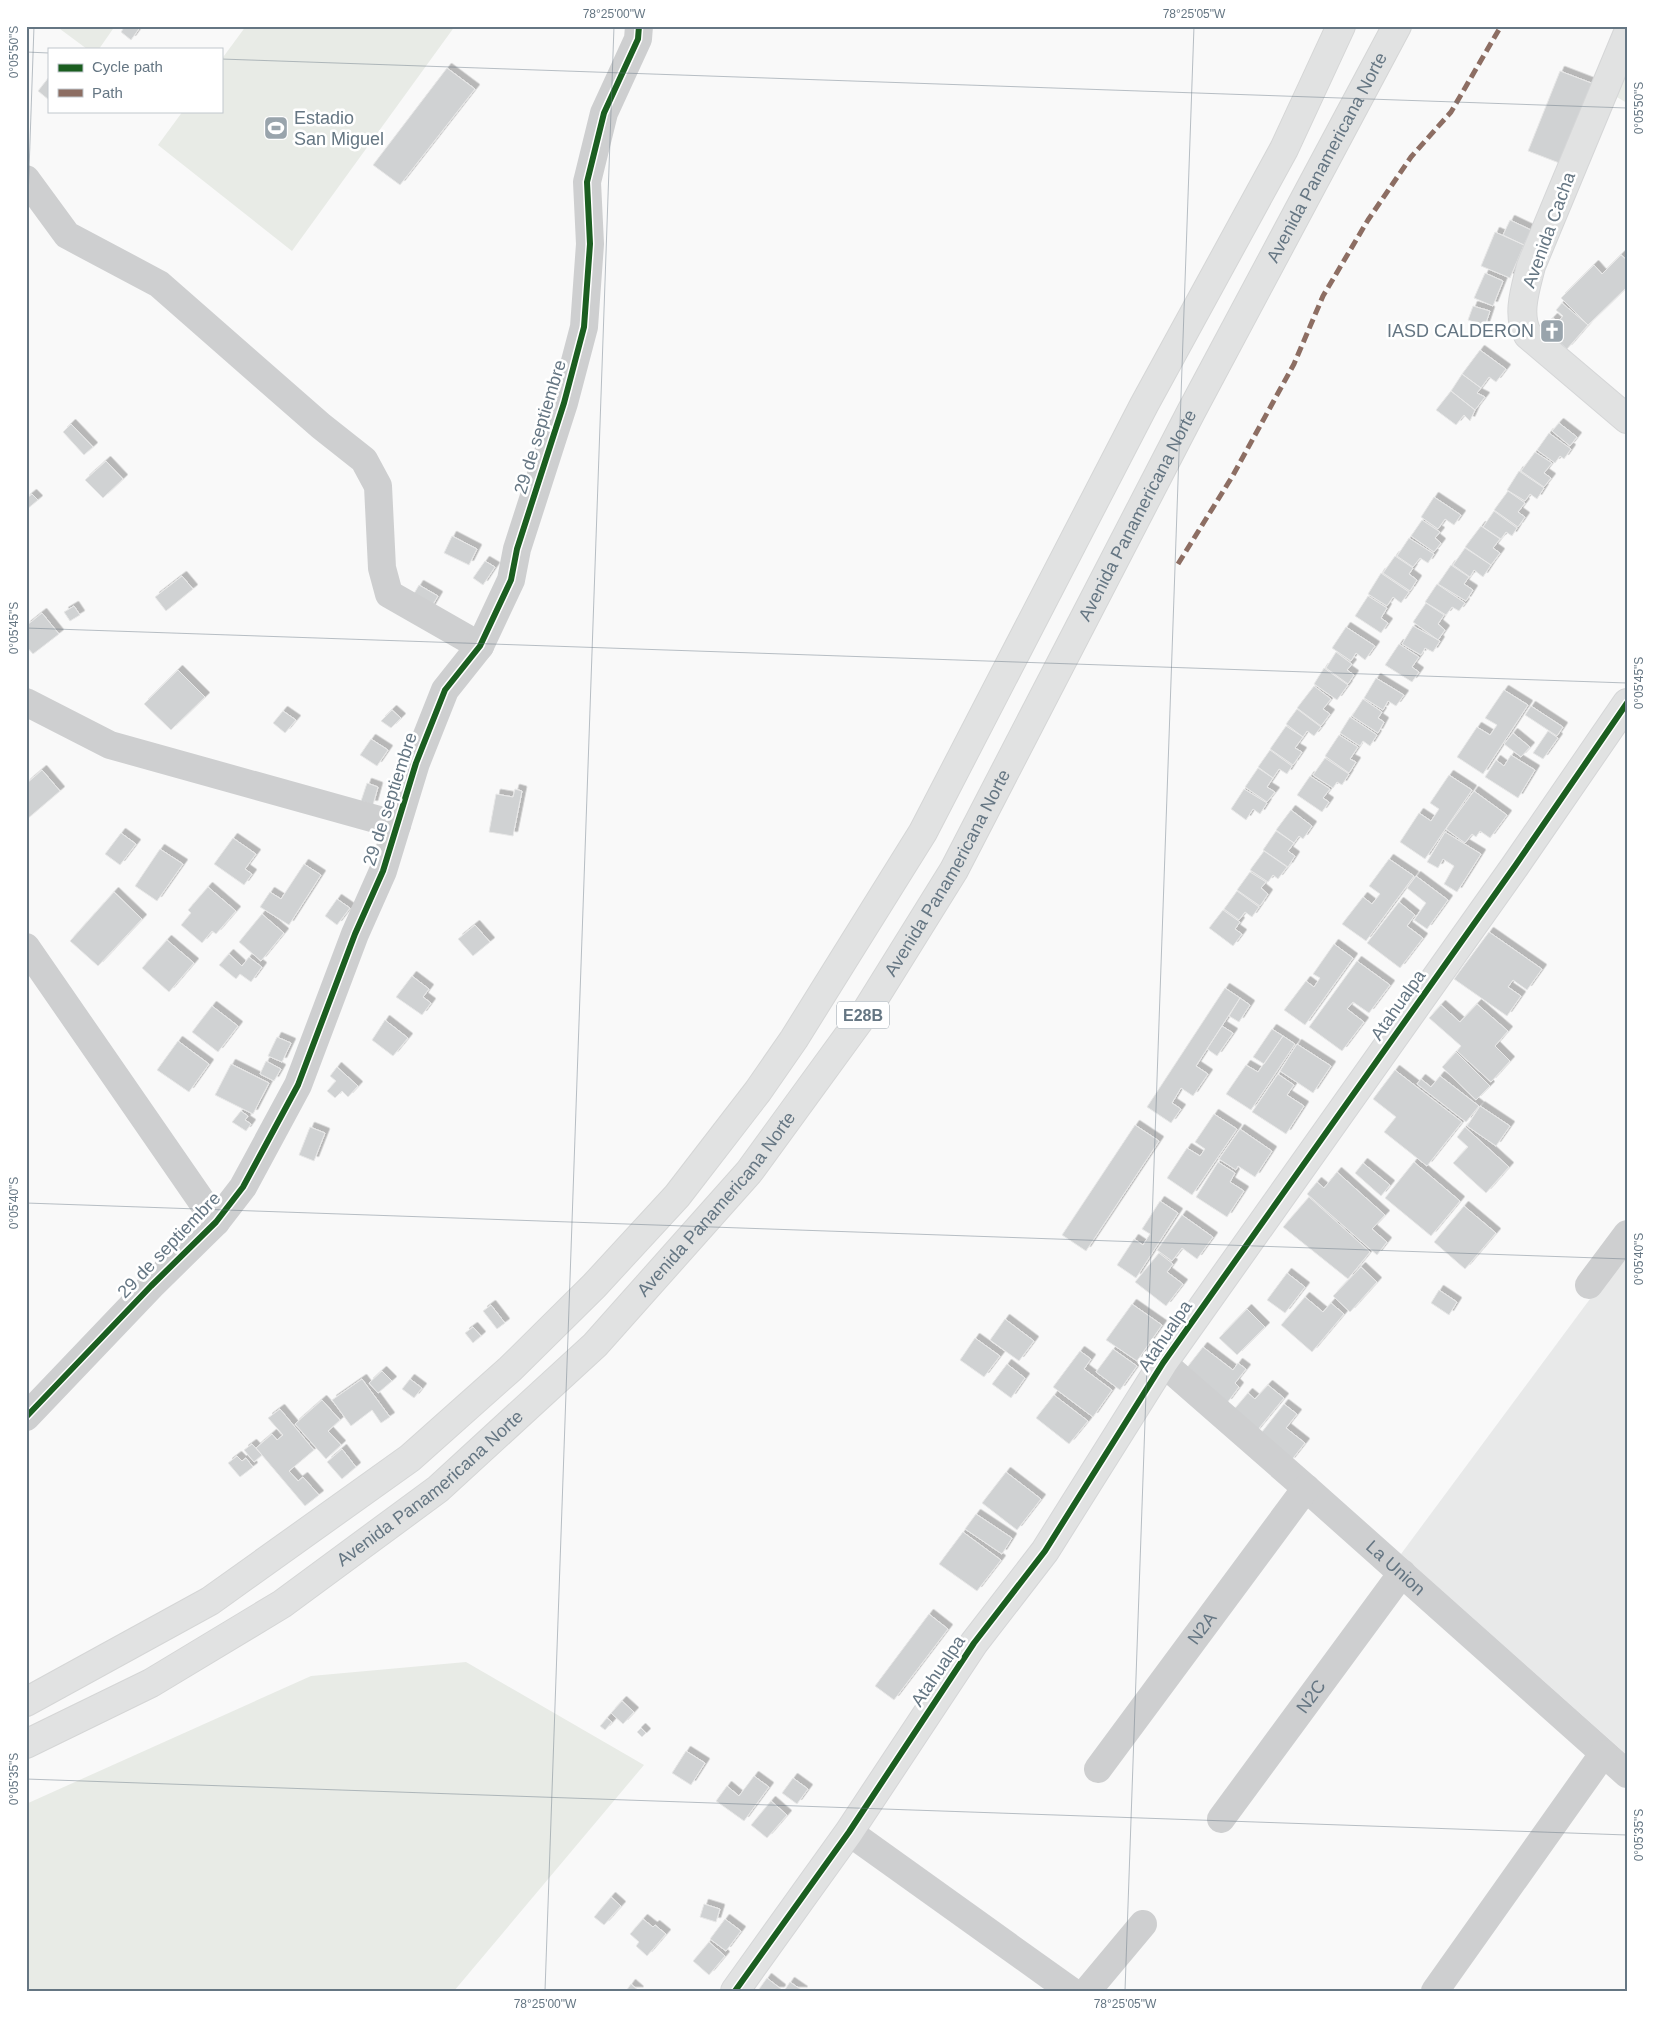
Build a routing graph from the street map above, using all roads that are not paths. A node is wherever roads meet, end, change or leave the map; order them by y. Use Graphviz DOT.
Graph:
graph roads {
  1 [pos="639,26"];
  2 [pos="1341,26"];
  3 [pos="1397,26"];
  4 [pos="1627,35"];
  5 [pos="26,179"];
  6 [pos="1627,419"];
  7 [pos="480,646"];
  8 [pos="26,702"];
  9 [pos="1627,703"];
  10 [pos="397,825"];
  11 [pos="26,947"];
  12 [pos="216,1222"];
  13 [pos="1627,1234"];
  14 [pos="1589,1285"];
  15 [pos="1163,1364"];
  16 [pos="26,1417"];
  17 [pos="1306,1488"];
  18 [pos="1402,1573"];
  19 [pos="26,1702"];
  20 [pos="26,1744"];
  21 [pos="1603,1754"];
  22 [pos="1098,1769"];
  23 [pos="1627,1774"];
  24 [pos="1221,1819"];
  25 [pos="849,1832"];
  26 [pos="1144,1924"];
  27 [pos="735,1991"];
  28 [pos="1071,1991"];
  29 [pos="1087,1991"];
  30 [pos="1435,1991"];
  1 -- 7 [label="street, 29 de septiembre"];
  2 -- 19 [label="main road, Avenida Panamericana Norte / E28B"];
  3 -- 20 [label="main road, Avenida Panamericana Norte / E28B"];
  4 -- 6 [label="main road, Avenida Cacha"];
  5 -- 7 [label="street"];
  7 -- 10 [label="street, 29 de septiembre"];
  8 -- 10 [label="street"];
  9 -- 15 [label="main road, Atahualpa"];
  10 -- 12 [label="street, 29 de septiembre"];
  11 -- 12 [label="street"];
  12 -- 16 [label="street, 29 de septiembre"];
  13 -- 14 [label="street"];
  15 -- 17 [label="street, La Union"];
  15 -- 25 [label="main road, Atahualpa"];
  17 -- 18 [label="street, La Union"];
  17 -- 22 [label="street, N2A"];
  18 -- 21 [label="street, La Union"];
  18 -- 24 [label="street, N2C"];
  21 -- 23 [label="street, La Union"];
  21 -- 30 [label="street"];
  25 -- 27 [label="main road, Atahualpa"];
  25 -- 28 [label="street"];
  26 -- 29 [label="street"];
}
